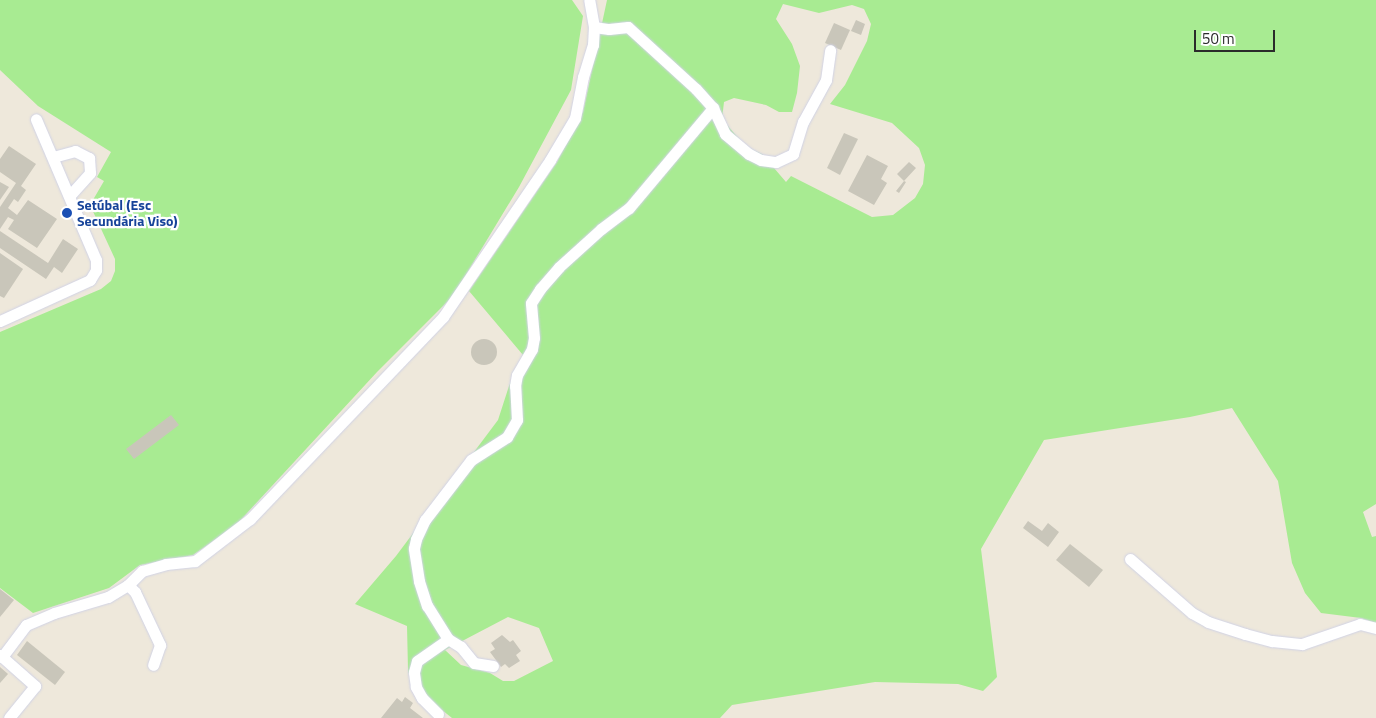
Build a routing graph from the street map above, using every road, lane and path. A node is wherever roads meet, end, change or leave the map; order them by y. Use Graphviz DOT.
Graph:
graph roads {
  1 [pos="589,0"];
  2 [pos="594,28"];
  3 [pos="830,50"];
  4 [pos="713,108"];
  5 [pos="36,119"];
  6 [pos="53,157"];
  7 [pos="69,196"];
  8 [pos="0,321"];
  9 [pos="1130,559"];
  10 [pos="128,585"];
  11 [pos="1376,628"];
  12 [pos="448,639"];
  13 [pos="1,656"];
  14 [pos="153,665"];
  15 [pos="493,666"];
  16 [pos="438,714"];
  17 [pos="9,718"];
  1 -- 2 [label="street"];
  2 -- 4 [label="street"];
  2 -- 10 [label="street"];
  3 -- 4 [label="street"];
  4 -- 12 [label="street"];
  5 -- 6 [label="street"];
  6 -- 7 [label="street"];
  6 -- 7 [label="street"];
  7 -- 8 [label="street"];
  9 -- 11 [label="street"];
  10 -- 13 [label="street"];
  10 -- 14 [label="street"];
  12 -- 15 [label="street"];
  12 -- 16 [label="street"];
  13 -- 17 [label="street"];
}
